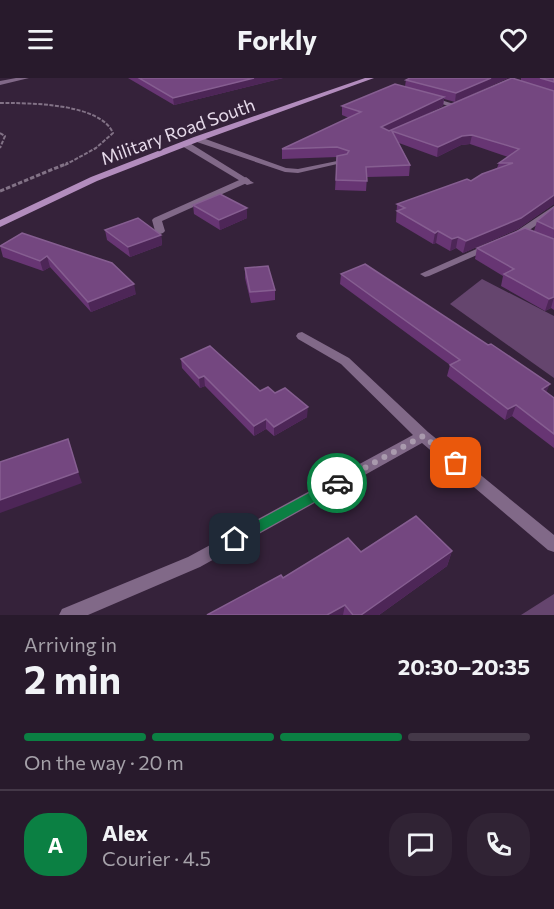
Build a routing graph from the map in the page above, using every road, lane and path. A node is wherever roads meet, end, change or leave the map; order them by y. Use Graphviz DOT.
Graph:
graph roads {
  1 [pos="26,78"];
  2 [pos="371,78"];
  3 [pos="0,83"];
  4 [pos="416,94"];
  5 [pos="466,101"];
  6 [pos="0,104"];
  7 [pos="455,106"];
  8 [pos="446,110"];
  9 [pos="0,133"];
  10 [pos="197,140"];
  11 [pos="184,144"];
  12 [pos="0,148"];
  13 [pos="342,162"];
  14 [pos="0,191"];
  15 [pos="554,209"];
  16 [pos="0,224"];
  17 [pos="159,231"];
  18 [pos="522,233"];
  19 [pos="533,238"];
  20 [pos="425,274"];
  21 [pos="302,336"];
  22 [pos="423,436"];
  23 [pos="554,545"];
  24 [pos="68,615"];
  1 -- 3 [label="street"];
  2 -- 10 [label="main road, Military Road South"];
  4 -- 7 [label="street"];
  5 -- 7 [label="street"];
  6 -- 14 [label="path"];
  7 -- 8 [label="street"];
  9 -- 12 [label="path"];
  10 -- 11 [label="main road, Military Road South"];
  10 -- 13 [label="street"];
  11 -- 16 [label="main road, Military Road South"];
  11 -- 17 [label="street"];
  15 -- 18 [label="street"];
  18 -- 19 [label="street"];
  18 -- 20 [label="street"];
  21 -- 22 [label="street"];
  22 -- 23 [label="street"];
  22 -- 24 [label="street"];
}
